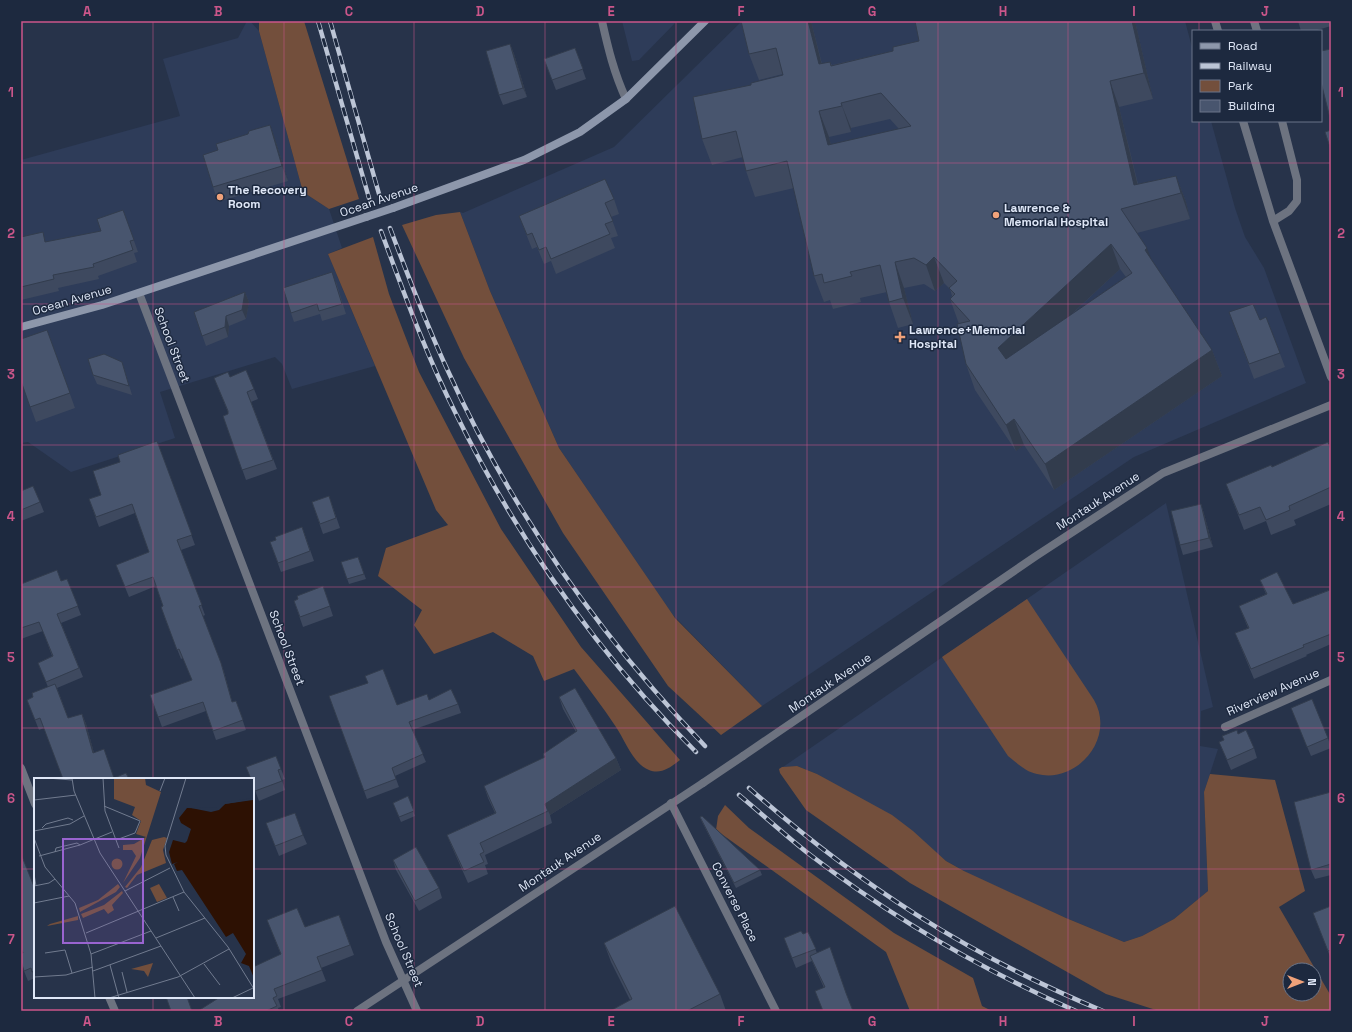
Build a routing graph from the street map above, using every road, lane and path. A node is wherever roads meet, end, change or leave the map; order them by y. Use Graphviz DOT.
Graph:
graph roads {
  1 [pos="602,21"];
  2 [pos="704,21"];
  3 [pos="626,98"];
  4 [pos="1243,122"];
  5 [pos="1282,122"];
  6 [pos="1273,221"];
  7 [pos="139,293"];
  8 [pos="21,327"];
  9 [pos="1331,376"];
  10 [pos="1331,404"];
  11 [pos="1331,680"];
  12 [pos="1225,727"];
  13 [pos="21,768"];
  14 [pos="34,801"];
  15 [pos="671,803"];
  16 [pos="403,981"];
  17 [pos="109,998"];
  18 [pos="115,1011"];
  19 [pos="357,1011"];
  20 [pos="416,1011"];
  21 [pos="776,1011"];
  1 -- 3 [label="street"];
  2 -- 3 [label="main road, Ocean Avenue"];
  3 -- 7 [label="main road, Ocean Avenue, bridge"];
  4 -- 6 [label="street"];
  5 -- 6 [label="street"];
  6 -- 9 [label="street"];
  7 -- 8 [label="main road, Ocean Avenue"];
  7 -- 16 [label="street, School Street"];
  10 -- 15 [label="street, Montauk Avenue, bridge"];
  11 -- 12 [label="street, Riverview Avenue"];
  13 -- 14 [label="street"];
  15 -- 16 [label="street, Montauk Avenue"];
  15 -- 21 [label="street, Converse Place"];
  16 -- 19 [label="street, Montauk Avenue"];
  16 -- 20 [label="street, School Street"];
  17 -- 18 [label="street"];
}
